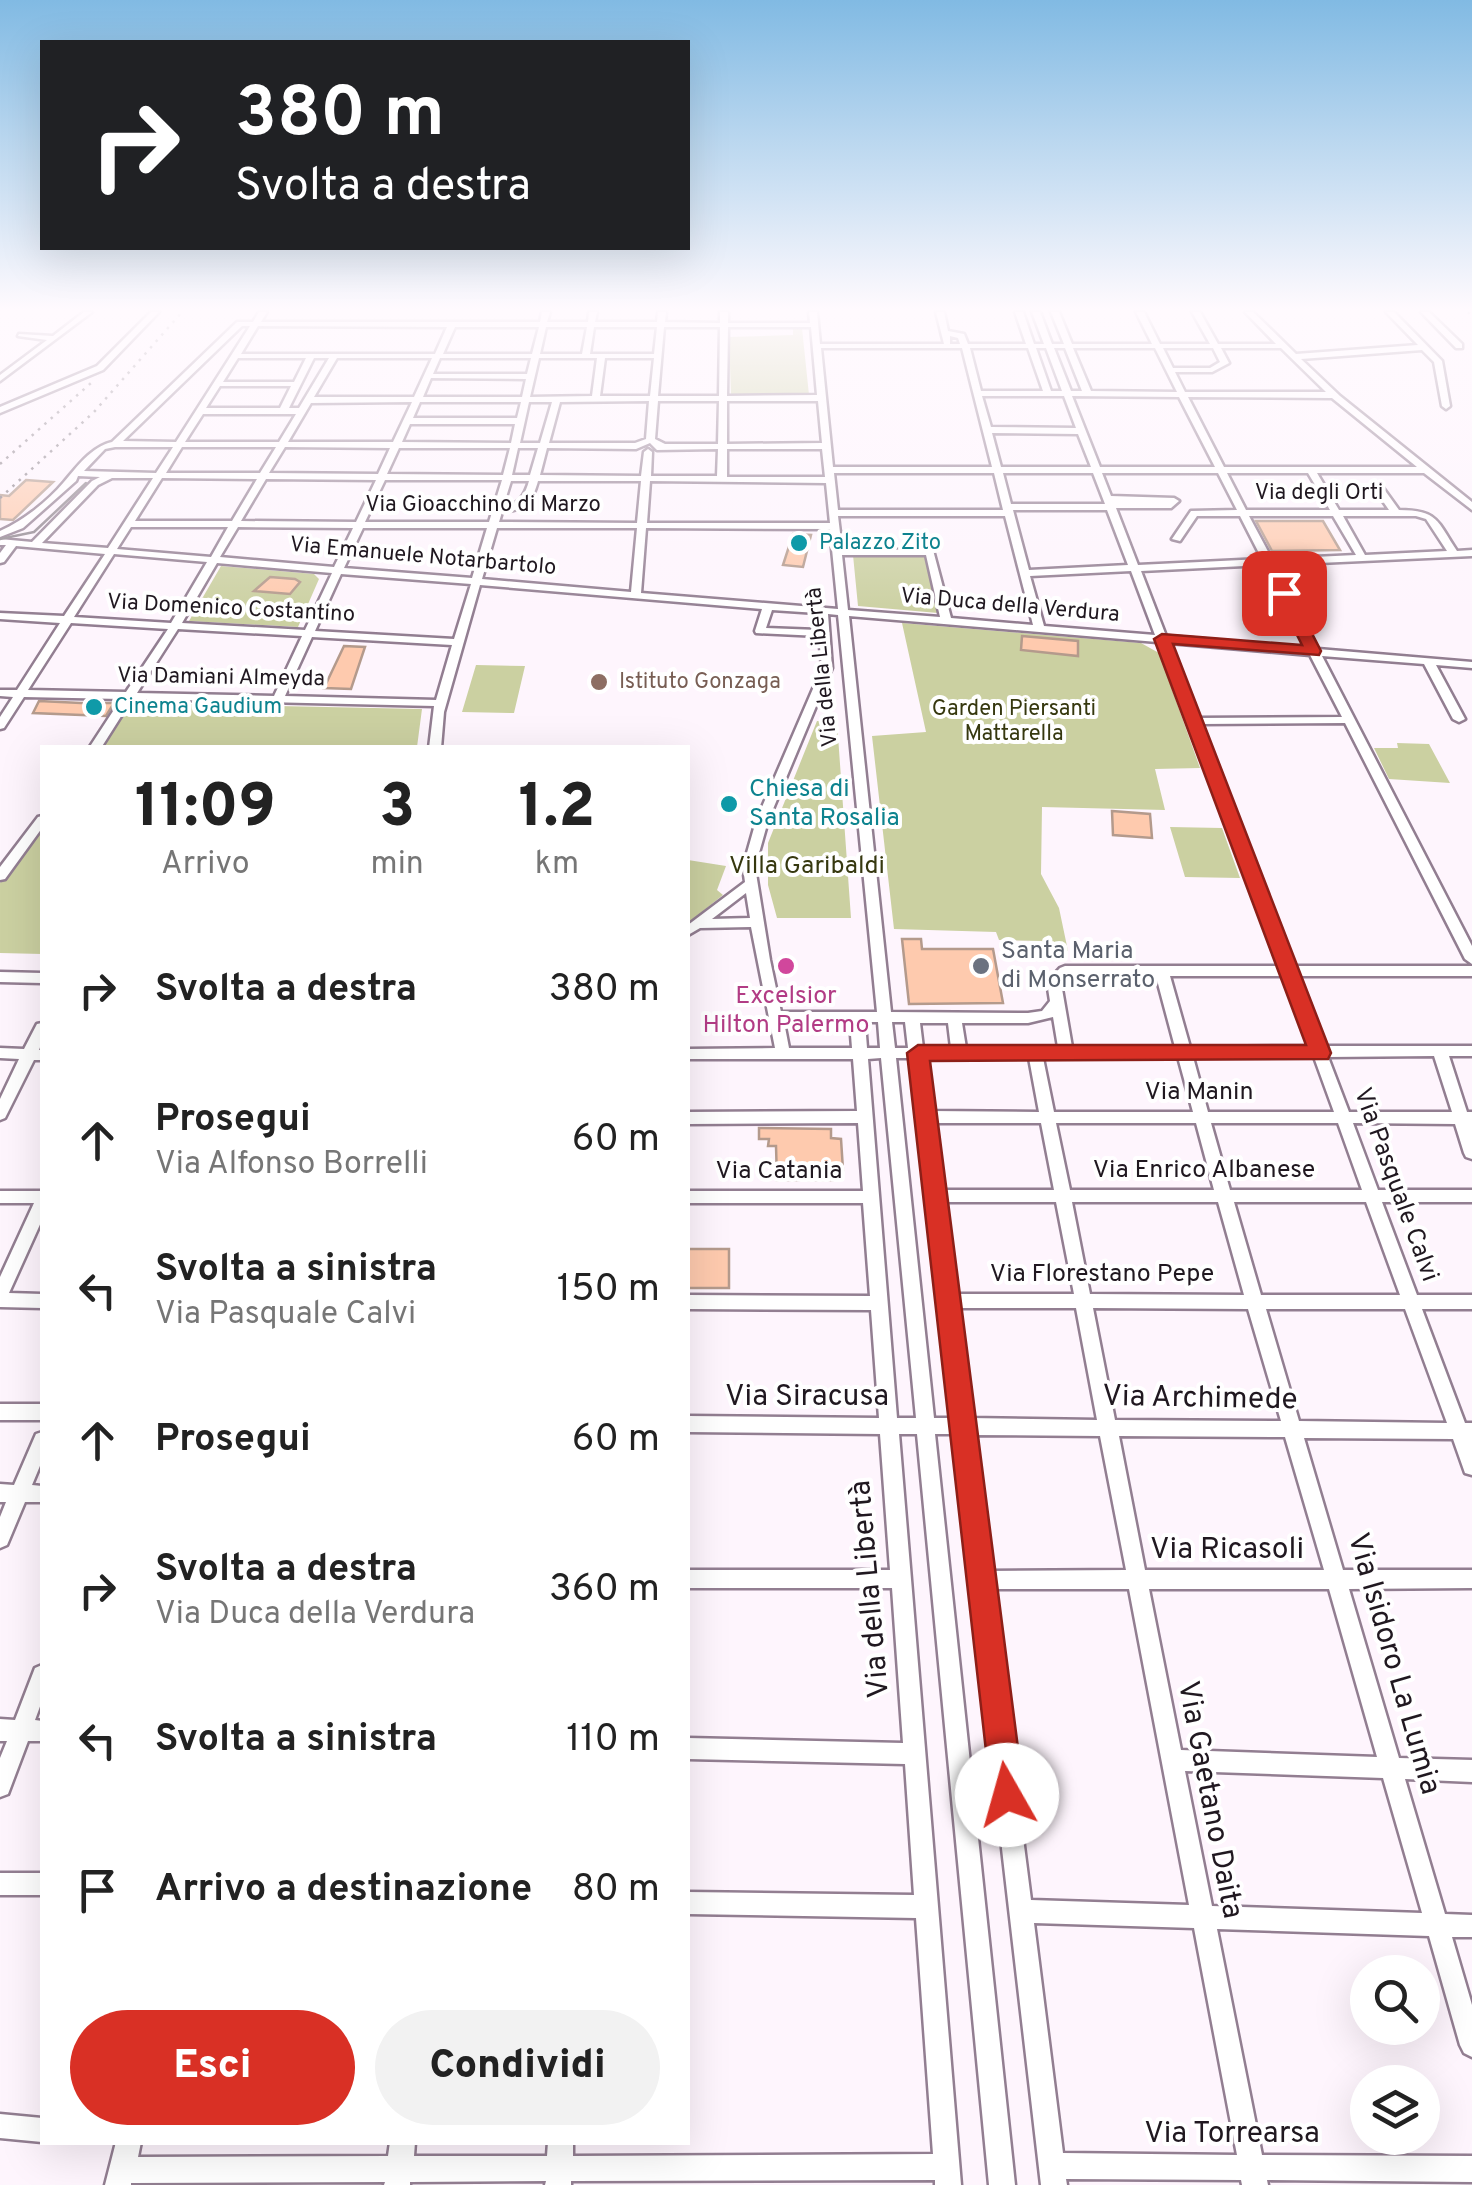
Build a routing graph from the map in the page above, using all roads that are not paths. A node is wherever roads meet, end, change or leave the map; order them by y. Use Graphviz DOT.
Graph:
graph roads {
  1 [pos="146,414"];
  2 [pos="200,414"];
  3 [pos="298,414"];
  4 [pos="411,414"];
  5 [pos="523,414"];
  6 [pos="553,414"];
  7 [pos="652,414"];
  8 [pos="724,414"];
  9 [pos="824,414"];
  10 [pos="983,414"];
  11 [pos="1073,414"];
  12 [pos="1192,414"];
  13 [pos="1356,414"];
  14 [pos="408,421"];
  15 [pos="521,421"];
  16 [pos="987,430"];
  17 [pos="1079,431"];
  18 [pos="115,444"];
  19 [pos="180,445"];
  20 [pos="281,445"];
  21 [pos="397,445"];
  22 [pos="516,446"];
  23 [pos="546,446"];
  24 [pos="649,446"];
  25 [pos="723,446"];
  26 [pos="827,446"];
  27 [pos="79,470"];
  28 [pos="999,470"];
  29 [pos="1094,470"];
  30 [pos="1221,470"];
  31 [pos="1311,470"];
  32 [pos="1423,470"];
  33 [pos="829,475"];
  34 [pos="120,476"];
  35 [pos="160,476"];
  36 [pos="263,476"];
  37 [pos="382,477"];
  38 [pos="507,478"];
  39 [pos="536,478"];
  40 [pos="646,479"];
  41 [pos="722,479"];
  42 [pos="68,481"];
  43 [pos="95,483"];
  44 [pos="1378,486"];
  45 [pos="1108,504"];
  46 [pos="1472,507"];
  47 [pos="498,510"];
  48 [pos="1010,510"];
  49 [pos="833,513"];
  50 [pos="1336,513"];
  51 [pos="1396,513"];
  52 [pos="1243,514"];
  53 [pos="131,524"];
  54 [pos="236,524"];
  55 [pos="360,524"];
  56 [pos="494,525"];
  57 [pos="642,525"];
  58 [pos="834,526"];
  59 [pos="0,534"];
  60 [pos="1178,539"];
  61 [pos="0,542"];
  62 [pos="14,544"];
  63 [pos="34,544"];
  64 [pos="114,550"];
  65 [pos="837,552"];
  66 [pos="1472,553"];
  67 [pos="1454,554"];
  68 [pos="214,559"];
  69 [pos="1363,559"];
  70 [pos="0,560"];
  71 [pos="1269,564"];
  72 [pos="1132,569"];
  73 [pos="339,570"];
  74 [pos="1026,573"];
  75 [pos="477,582"];
  76 [pos="636,595"];
  77 [pos="768,606"];
  78 [pos="822,610"];
  79 [pos="843,612"];
  80 [pos="0,616"];
  81 [pos="70,620"];
  82 [pos="946,620"];
  83 [pos="174,626"];
  84 [pos="1039,628"];
  85 [pos="824,632"];
  86 [pos="309,634"];
  87 [pos="1158,638"];
  88 [pos="459,642"];
  89 [pos="1313,651"];
  90 [pos="1428,661"];
  91 [pos="1472,664"];
  92 [pos="0,693"];
  93 [pos="22,693"];
  94 [pos="132,696"];
  95 [pos="278,699"];
  96 [pos="440,704"];
  97 [pos="1459,718"];
  98 [pos="1348,720"];
  99 [pos="1195,721"];
  100 [pos="0,726"];
  101 [pos="97,745"];
  102 [pos="435,745"];
  103 [pos="40,823"];
  104 [pos="0,876"];
  105 [pos="750,884"];
  106 [pos="756,922"];
  107 [pos="693,928"];
  108 [pos="1472,959"];
  109 [pos="1472,971"];
  110 [pos="1162,972"];
  111 [pos="1290,972"];
  112 [pos="0,976"];
  113 [pos="40,978"];
  114 [pos="1056,1004"];
  115 [pos="775,1017"];
  116 [pos="857,1017"];
  117 [pos="886,1017"];
  118 [pos="912,1017"];
  119 [pos="954,1017"];
  120 [pos="1004,1018"];
  121 [pos="1472,1051"];
  122 [pos="1010,1052"];
  123 [pos="1035,1052"];
  124 [pos="1440,1052"];
  125 [pos="0,1053"];
  126 [pos="783,1053"];
  127 [pos="858,1053"];
  128 [pos="889,1053"];
  129 [pos="918,1053"];
  130 [pos="959,1053"];
  131 [pos="1066,1053"];
  132 [pos="1184,1053"];
  133 [pos="1320,1053"];
  134 [pos="36,1054"];
  135 [pos="690,1054"];
  136 [pos="0,1114"];
  137 [pos="863,1117"];
  138 [pos="926,1117"];
  139 [pos="1047,1117"];
  140 [pos="690,1118"];
  141 [pos="1202,1118"];
  142 [pos="1467,1118"];
  143 [pos="1344,1120"];
  144 [pos="1472,1153"];
  145 [pos="1223,1194"];
  146 [pos="936,1196"];
  147 [pos="1372,1196"];
  148 [pos="1472,1196"];
  149 [pos="0,1197"];
  150 [pos="690,1197"];
  151 [pos="870,1197"];
  152 [pos="1062,1197"];
  153 [pos="40,1201"];
  154 [pos="40,1206"];
  155 [pos="0,1298"];
  156 [pos="1256,1300"];
  157 [pos="40,1301"];
  158 [pos="948,1301"];
  159 [pos="1082,1301"];
  160 [pos="1411,1301"];
  161 [pos="690,1302"];
  162 [pos="1472,1302"];
  163 [pos="878,1303"];
  164 [pos="0,1412"];
  165 [pos="40,1412"];
  166 [pos="690,1424"];
  167 [pos="888,1424"];
  168 [pos="926,1424"];
  169 [pos="963,1424"];
  170 [pos="1107,1425"];
  171 [pos="1293,1428"];
  172 [pos="1465,1431"];
  173 [pos="40,1443"];
  174 [pos="1472,1466"];
  175 [pos="10,1494"];
  176 [pos="40,1494"];
  177 [pos="0,1539"];
  178 [pos="900,1579"];
  179 [pos="1472,1579"];
  180 [pos="690,1580"];
  181 [pos="982,1580"];
  182 [pos="1136,1580"];
  183 [pos="1337,1580"];
  184 [pos="40,1680"];
  185 [pos="22,1730"];
  186 [pos="690,1749"];
  187 [pos="914,1754"];
  188 [pos="1171,1760"];
  189 [pos="1392,1768"];
  190 [pos="1472,1771"];
  191 [pos="0,1786"];
  192 [pos="0,1884"];
  193 [pos="40,1884"];
  194 [pos="690,1904"];
  195 [pos="926,1907"];
  196 [pos="1021,1910"];
  197 [pos="1201,1917"];
  198 [pos="1437,1925"];
  199 [pos="1472,1926"];
  200 [pos="1472,2045"];
  201 [pos="0,2126"];
  202 [pos="40,2130"];
  203 [pos="129,2145"];
  204 [pos="404,2145"];
  205 [pos="560,2165"];
  206 [pos="1472,2169"];
  207 [pos="948,2176"];
  208 [pos="1053,2176"];
  209 [pos="1253,2176"];
  210 [pos="120,2177"];
  211 [pos="399,2177"];
  212 [pos="1002,2185"];
  1 -- 18 [label="street"];
  2 -- 19 [label="street"];
  3 -- 20 [label="street"];
  4 -- 14 [label="street"];
  5 -- 15 [label="street"];
  6 -- 23 [label="street"];
  7 -- 24 [label="street"];
  8 -- 25 [label="street"];
  9 -- 26 [label="street, Via della Libertà"];
  10 -- 16 [label="street"];
  11 -- 17 [label="street, Via Pasquale Calvi"];
  12 -- 30 [label="street"];
  13 -- 32 [label="street"];
  14 -- 15 [label="street"];
  14 -- 21 [label="street"];
  15 -- 22 [label="street"];
  16 -- 17 [label="street"];
  16 -- 28 [label="street"];
  17 -- 29 [label="street, Via Pasquale Calvi"];
  18 -- 19 [label="street"];
  18 -- 27 [label="street"];
  19 -- 20 [label="street"];
  19 -- 35 [label="street"];
  20 -- 21 [label="street"];
  20 -- 36 [label="street"];
  21 -- 22 [label="street"];
  21 -- 37 [label="street"];
  22 -- 23 [label="street"];
  22 -- 38 [label="street"];
  23 -- 24 [label="street"];
  23 -- 39 [label="street"];
  24 -- 25 [label="street"];
  24 -- 40 [label="street"];
  25 -- 26 [label="street"];
  25 -- 41 [label="street"];
  26 -- 33 [label="street, Via della Libertà"];
  27 -- 34 [label="street"];
  27 -- 42 [label="street"];
  28 -- 29 [label="street"];
  28 -- 33 [label="street"];
  28 -- 48 [label="street"];
  29 -- 30 [label="street"];
  29 -- 45 [label="street, Via Pasquale Calvi"];
  30 -- 31 [label="street"];
  30 -- 52 [label="street"];
  31 -- 32 [label="street"];
  31 -- 50 [label="street"];
  32 -- 46 [label="street"];
  33 -- 41 [label="street"];
  33 -- 49 [label="street, Via della Libertà"];
  34 -- 35 [label="street"];
  34 -- 43 [label="street"];
  35 -- 36 [label="street"];
  35 -- 53 [label="street"];
  36 -- 37 [label="street"];
  36 -- 54 [label="street"];
  37 -- 38 [label="street"];
  37 -- 55 [label="street"];
  38 -- 39 [label="street"];
  38 -- 47 [label="street"];
  39 -- 40 [label="street"];
  39 -- 47 [label="street"];
  40 -- 41 [label="street"];
  40 -- 57 [label="street"];
  42 -- 43 [label="street"];
  42 -- 59 [label="street"];
  43 -- 63 [label="street"];
  44 -- 51 [label="street"];
  45 -- 45 [label="street"];
  45 -- 48 [label="street"];
  45 -- 72 [label="street, Via Pasquale Calvi"];
  47 -- 56 [label="street"];
  48 -- 49 [label="street"];
  48 -- 74 [label="street"];
  49 -- 58 [label="street, Via della Libertà"];
  50 -- 51 [label="street, Via degli Orti"];
  50 -- 52 [label="street, Via degli Orti"];
  50 -- 69 [label="street"];
  51 -- 67 [label="street, Via degli Orti"];
  52 -- 60 [label="street, Via degli Orti"];
  52 -- 71 [label="street"];
  53 -- 54 [label="street, Via Gioacchino di Marzo"];
  53 -- 64 [label="street"];
  54 -- 55 [label="street, Via Gioacchino di Marzo"];
  54 -- 68 [label="street"];
  55 -- 56 [label="street, Via Gioacchino di Marzo"];
  55 -- 73 [label="street"];
  56 -- 57 [label="street, Via Gioacchino di Marzo"];
  56 -- 75 [label="street"];
  57 -- 58 [label="street, Via Gioacchino di Marzo"];
  57 -- 76 [label="street"];
  58 -- 65 [label="street, Via della Libertà"];
  61 -- 62 [label="street, Via Emanuele Notarbartolo"];
  62 -- 63 [label="street, Via Emanuele Notarbartolo"];
  62 -- 70 [label="street"];
  63 -- 64 [label="street, Via Emanuele Notarbartolo"];
  64 -- 68 [label="street, Via Emanuele Notarbartolo"];
  64 -- 81 [label="street"];
  65 -- 79 [label="street, Via della Libertà"];
  65 -- 82 [label="street"];
  66 -- 67 [label="street"];
  67 -- 69 [label="street"];
  68 -- 73 [label="street, Via Emanuele Notarbartolo"];
  68 -- 83 [label="street"];
  69 -- 71 [label="street"];
  71 -- 72 [label="street"];
  71 -- 89 [label="street"];
  72 -- 74 [label="street"];
  72 -- 87 [label="street, Via Pasquale Calvi"];
  73 -- 75 [label="street, Via Emanuele Notarbartolo"];
  73 -- 86 [label="street"];
  74 -- 84 [label="street"];
  75 -- 76 [label="street, Via Emanuele Notarbartolo"];
  75 -- 88 [label="street"];
  76 -- 77 [label="street, Via Emanuele Notarbartolo"];
  77 -- 78 [label="street, Via Emanuele Notarbartolo"];
  77 -- 85 [label="street"];
  78 -- 79 [label="street, Via Emanuele Notarbartolo"];
  78 -- 85 [label="street"];
  79 -- 82 [label="street, Via Duca della Verdura"];
  79 -- 117 [label="street, Via della Libertà"];
  80 -- 81 [label="street, Via Domenico Costantino"];
  81 -- 83 [label="street, Via Domenico Costantino"];
  81 -- 93 [label="street"];
  82 -- 84 [label="street, Via Duca della Verdura"];
  83 -- 86 [label="street, Via Domenico Costantino"];
  83 -- 94 [label="street"];
  84 -- 87 [label="street, Via Duca della Verdura"];
  85 -- 105 [label="street"];
  86 -- 88 [label="street, Via Domenico Costantino"];
  86 -- 95 [label="street"];
  87 -- 89 [label="street, Via Duca della Verdura"];
  87 -- 99 [label="street, Via Pasquale Calvi"];
  88 -- 96 [label="street"];
  89 -- 90 [label="street, Via Duca della Verdura"];
  89 -- 98 [label="street"];
  90 -- 91 [label="street, Via Duca della Verdura"];
  90 -- 97 [label="street"];
  92 -- 93 [label="street, Via Damiani Almeyda"];
  93 -- 94 [label="street, Via Damiani Almeyda"];
  93 -- 100 [label="street"];
  94 -- 95 [label="street, Via Damiani Almeyda"];
  94 -- 101 [label="street"];
  95 -- 96 [label="street, Via Damiani Almeyda"];
  96 -- 102 [label="street"];
  98 -- 99 [label="street"];
  98 -- 108 [label="street"];
  99 -- 111 [label="street, Via Pasquale Calvi"];
  103 -- 104 [label="street"];
  105 -- 106 [label="street"];
  105 -- 107 [label="street"];
  106 -- 107 [label="street"];
  106 -- 115 [label="street"];
  109 -- 111 [label="street"];
  110 -- 111 [label="street"];
  110 -- 114 [label="street"];
  110 -- 132 [label="street, Via Isidoro La Lumia"];
  111 -- 133 [label="street, Via Pasquale Calvi"];
  112 -- 113 [label="street"];
  114 -- 120 [label="street"];
  114 -- 131 [label="street"];
  115 -- 116 [label="street"];
  115 -- 126 [label="street"];
  116 -- 117 [label="street"];
  116 -- 127 [label="street, Via della Libertà"];
  117 -- 118 [label="street"];
  117 -- 128 [label="street, Via della Libertà"];
  118 -- 119 [label="street"];
  118 -- 129 [label="street"];
  119 -- 120 [label="street"];
  119 -- 130 [label="street"];
  120 -- 122 [label="street"];
  121 -- 124 [label="street"];
  122 -- 123 [label="street"];
  122 -- 130 [label="street"];
  123 -- 131 [label="street"];
  123 -- 139 [label="street, Via Gaetano Daita"];
  124 -- 133 [label="street"];
  124 -- 142 [label="street"];
  125 -- 134 [label="street"];
  126 -- 127 [label="street"];
  126 -- 135 [label="street"];
  127 -- 128 [label="street"];
  127 -- 137 [label="street, Via della Libertà"];
  128 -- 129 [label="street"];
  128 -- 168 [label="street, Via della Libertà"];
  129 -- 130 [label="street"];
  129 -- 138 [label="street"];
  131 -- 132 [label="street"];
  132 -- 133 [label="street"];
  132 -- 141 [label="street, Via Isidoro La Lumia"];
  133 -- 143 [label="street, Via Pasquale Calvi"];
  134 -- 136 [label="street"];
  137 -- 140 [label="street"];
  137 -- 151 [label="street, Via della Libertà"];
  138 -- 139 [label="street, Via Manin"];
  138 -- 146 [label="street"];
  139 -- 141 [label="street, Via Manin"];
  139 -- 152 [label="street, Via Gaetano Daita"];
  141 -- 143 [label="street, Via Manin"];
  141 -- 145 [label="street, Via Isidoro La Lumia"];
  142 -- 143 [label="street, Via Manin"];
  142 -- 144 [label="street"];
  143 -- 147 [label="street, Via Pasquale Calvi"];
  145 -- 147 [label="street, Via Enrico Albanese"];
  145 -- 152 [label="street, Via Enrico Albanese"];
  145 -- 156 [label="street, Via Isidoro La Lumia"];
  146 -- 152 [label="street, Via Enrico Albanese"];
  146 -- 158 [label="street"];
  147 -- 148 [label="street, Via Enrico Albanese"];
  147 -- 160 [label="street, Via Pasquale Calvi"];
  149 -- 153 [label="street"];
  150 -- 151 [label="street, Via Catania"];
  151 -- 163 [label="street, Via della Libertà"];
  152 -- 159 [label="street, Via Gaetano Daita"];
  154 -- 155 [label="street"];
  155 -- 157 [label="street"];
  156 -- 159 [label="street, Via Florestano Pepe"];
  156 -- 160 [label="street, Via Florestano Pepe"];
  156 -- 171 [label="street, Via Isidoro La Lumia"];
  158 -- 159 [label="street, Via Florestano Pepe"];
  158 -- 169 [label="street"];
  159 -- 170 [label="street, Via Gaetano Daita"];
  160 -- 162 [label="street, Via Florestano Pepe"];
  160 -- 172 [label="street, Via Pasquale Calvi"];
  161 -- 163 [label="street"];
  163 -- 167 [label="street, Via della Libertà"];
  164 -- 165 [label="street"];
  166 -- 167 [label="street, Via Siracusa"];
  167 -- 168 [label="street, Via Siracusa"];
  167 -- 178 [label="street, Via della Libertà"];
  168 -- 169 [label="street, Via Archimede"];
  168 -- 212 [label="street, Via della Libertà"];
  169 -- 170 [label="street, Via Archimede"];
  169 -- 181 [label="street"];
  170 -- 171 [label="street, Via Archimede"];
  170 -- 182 [label="street, Via Gaetano Daita"];
  171 -- 172 [label="street, Via Archimede"];
  171 -- 183 [label="street, Via Isidoro La Lumia"];
  172 -- 174 [label="street, Via Pasquale Calvi"];
  173 -- 175 [label="street"];
  175 -- 176 [label="street"];
  175 -- 177 [label="street"];
  178 -- 180 [label="street"];
  178 -- 187 [label="street, Via della Libertà"];
  179 -- 183 [label="street, Via Ricasoli"];
  181 -- 182 [label="street, Via Ricasoli"];
  181 -- 196 [label="street"];
  182 -- 183 [label="street, Via Ricasoli"];
  182 -- 188 [label="street, Via Gaetano Daita"];
  183 -- 189 [label="street, Via Isidoro La Lumia"];
  184 -- 185 [label="street"];
  185 -- 191 [label="street"];
  186 -- 187 [label="street"];
  187 -- 195 [label="street, Via della Libertà"];
  188 -- 189 [label="street"];
  188 -- 197 [label="street, Via Gaetano Daita"];
  189 -- 190 [label="street"];
  189 -- 198 [label="street, Via Isidoro La Lumia"];
  192 -- 193 [label="street"];
  194 -- 195 [label="street"];
  195 -- 207 [label="street, Via della Libertà"];
  196 -- 197 [label="street"];
  196 -- 208 [label="street"];
  197 -- 198 [label="street"];
  197 -- 209 [label="street, Via Gaetano Daita"];
  198 -- 199 [label="street"];
  198 -- 200 [label="street, Via Isidoro La Lumia"];
  201 -- 202 [label="street"];
  203 -- 210 [label="street"];
  204 -- 211 [label="street"];
  205 -- 207 [label="street"];
  205 -- 211 [label="street"];
  206 -- 209 [label="street, Via Torrearsa"];
  208 -- 209 [label="street, Via Torrearsa"];
  210 -- 211 [label="street"];
}
